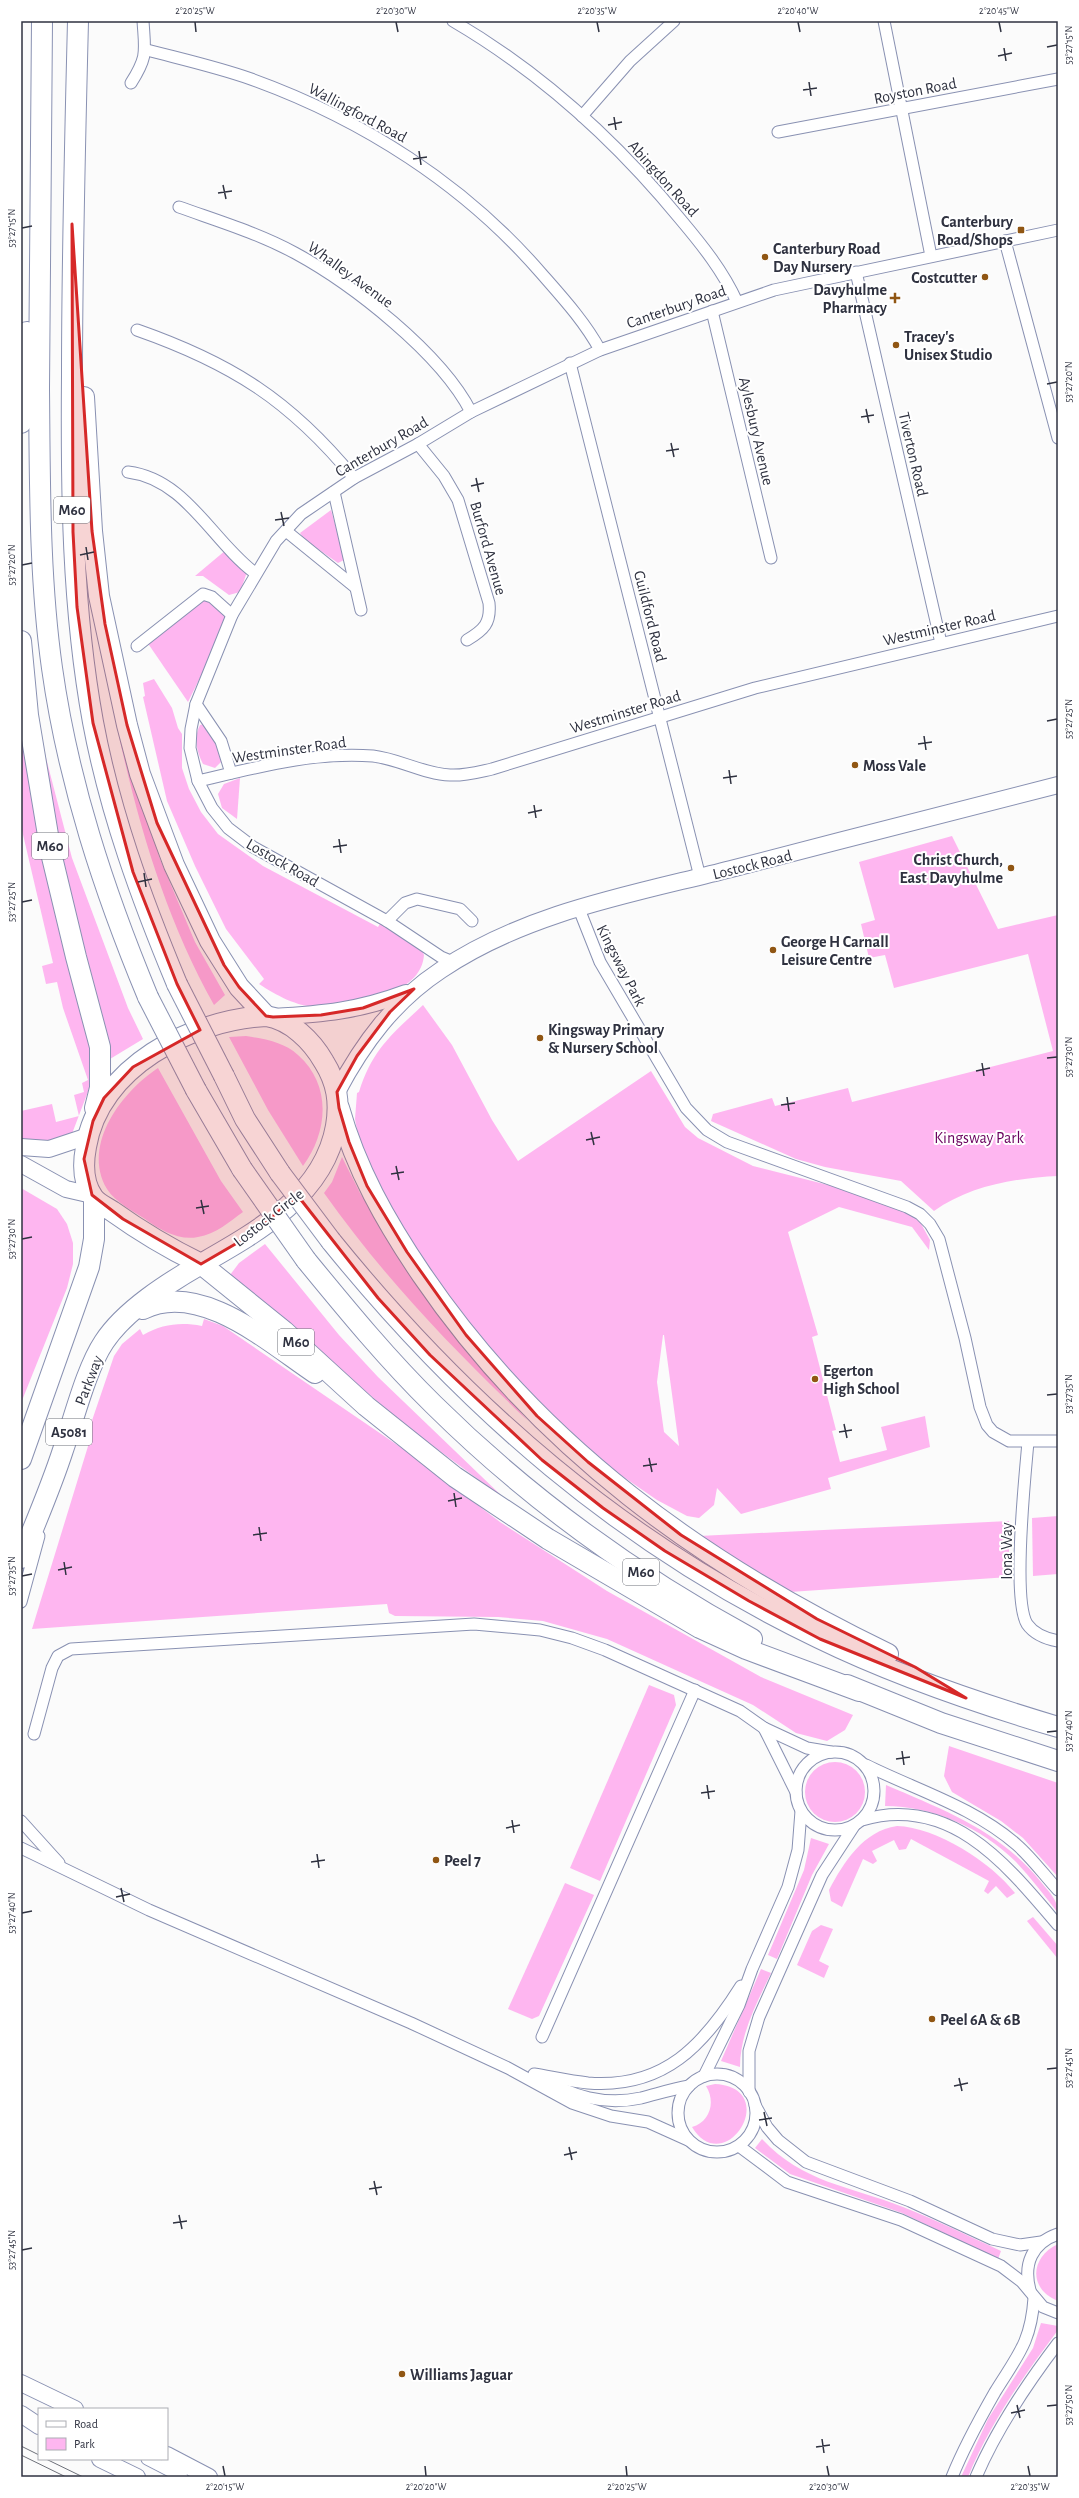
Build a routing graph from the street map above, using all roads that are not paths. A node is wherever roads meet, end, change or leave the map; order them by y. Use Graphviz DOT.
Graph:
graph roads {
  1 [pos="42,21"];
  2 [pos="78,21"];
  3 [pos="143,21"];
  4 [pos="453,21"];
  5 [pos="674,21"];
  6 [pos="884,21"];
  7 [pos="147,50"];
  8 [pos="1058,79"];
  9 [pos="130,83"];
  10 [pos="901,109"];
  11 [pos="582,116"];
  12 [pos="778,132"];
  13 [pos="41,135"];
  14 [pos="179,207"];
  15 [pos="72,224"];
  16 [pos="1058,230"];
  17 [pos="1005,241"];
  18 [pos="931,256"];
  19 [pos="856,272"];
  20 [pos="736,302"];
  21 [pos="712,311"];
  22 [pos="137,330"];
  23 [pos="600,350"];
  24 [pos="570,363"];
  25 [pos="471,412"];
  26 [pos="21,423"];
  27 [pos="1058,438"];
  28 [pos="418,444"];
  29 [pos="128,472"];
  30 [pos="354,478"];
  31 [pos="334,492"];
  32 [pos="286,531"];
  33 [pos="771,558"];
  34 [pos="255,573"];
  35 [pos="355,588"];
  36 [pos="361,610"];
  37 [pos="232,615"];
  38 [pos="1058,616"];
  39 [pos="467,640"];
  40 [pos="21,641"];
  41 [pos="941,643"];
  42 [pos="137,646"];
  43 [pos="196,704"];
  44 [pos="660,717"];
  45 [pos="231,773"];
  46 [pos="198,781"];
  47 [pos="1058,785"];
  48 [pos="700,877"];
  49 [pos="579,909"];
  50 [pos="387,921"];
  51 [pos="472,921"];
  52 [pos="453,962"];
  53 [pos="414,989"];
  54 [pos="269,1017"];
  55 [pos="338,1100"];
  56 [pos="90,1128"];
  57 [pos="21,1147"];
  58 [pos="21,1164"];
  59 [pos="93,1197"];
  60 [pos="201,1264"];
  61 [pos="131,1314"];
  62 [pos="366,1406"];
  63 [pos="1058,1441"];
  64 [pos="1028,1442"];
  65 [pos="21,1459"];
  66 [pos="52,1483"];
  67 [pos="21,1558"];
  68 [pos="21,1602"];
  69 [pos="1058,1641"];
  70 [pos="695,1690"];
  71 [pos="859,1691"];
  72 [pos="966,1698"];
  73 [pos="1058,1727"];
  74 [pos="764,1728"];
  75 [pos="34,1734"];
  76 [pos="831,1752"];
  77 [pos="1058,1761"];
  78 [pos="863,1764"];
  79 [pos="796,1792"];
  80 [pos="801,1811"];
  81 [pos="21,1821"];
  82 [pos="858,1822"];
  83 [pos="21,1848"];
  84 [pos="62,1866"];
  85 [pos="1058,1890"];
  86 [pos="1058,1925"];
  87 [pos="752,1969"];
  88 [pos="542,2037"];
  89 [pos="508,2068"];
  90 [pos="534,2074"];
  91 [pos="704,2076"];
  92 [pos="689,2086"];
  93 [pos="749,2092"];
  94 [pos="755,2105"];
  95 [pos="688,2140"];
  96 [pos="739,2146"];
  97 [pos="1058,2234"];
  98 [pos="1041,2242"];
  99 [pos="1032,2294"];
  100 [pos="1058,2313"];
  101 [pos="1058,2343"];
  102 [pos="21,2383"];
  103 [pos="50,2397"];
  104 [pos="60,2408"];
  105 [pos="73,2408"];
  106 [pos="21,2414"];
  107 [pos="38,2425"];
  108 [pos="168,2456"];
  109 [pos="102,2460"];
  110 [pos="149,2460"];
  111 [pos="137,2477"];
  112 [pos="182,2477"];
  113 [pos="209,2477"];
  114 [pos="952,2477"];
  115 [pos="976,2477"];
  1 -- 13 [label="highway, M60"];
  2 -- 15 [label="highway, M60"];
  3 -- 7 [label="street"];
  4 -- 11 [label="street, Abingdon Road"];
  5 -- 11 [label="street"];
  6 -- 10 [label="street"];
  7 -- 9 [label="street"];
  7 -- 23 [label="street, Wallingford Road"];
  8 -- 10 [label="street, Royston Road"];
  10 -- 12 [label="street, Royston Road"];
  10 -- 18 [label="street"];
  11 -- 20 [label="street, Abingdon Road"];
  13 -- 26 [label="highway, M60"];
  13 -- 71 [label="highway, M60, bridge"];
  14 -- 25 [label="street, Whalley Avenue"];
  15 -- 54 [label="highway, M60"];
  15 -- 72 [label="highway, M60, bridge"];
  16 -- 17 [label="street, Canterbury Road"];
  17 -- 18 [label="street, Canterbury Road"];
  17 -- 27 [label="street"];
  18 -- 19 [label="street, Canterbury Road"];
  19 -- 20 [label="street, Canterbury Road"];
  19 -- 41 [label="street, Tiverton Road"];
  20 -- 21 [label="street, Canterbury Road"];
  21 -- 23 [label="street, Canterbury Road"];
  21 -- 33 [label="street, Aylesbury Avenue"];
  22 -- 30 [label="street"];
  23 -- 24 [label="street, Canterbury Road"];
  24 -- 25 [label="street, Canterbury Road"];
  24 -- 44 [label="street, Guildford Road"];
  25 -- 28 [label="street, Canterbury Road"];
  28 -- 30 [label="street, Canterbury Road"];
  28 -- 39 [label="street, Burford Avenue"];
  29 -- 34 [label="street"];
  30 -- 31 [label="street, Canterbury Road"];
  31 -- 32 [label="street, Canterbury Road"];
  31 -- 35 [label="street, Canterbury Road"];
  32 -- 34 [label="street, Canterbury Road"];
  32 -- 35 [label="street"];
  34 -- 37 [label="street, Canterbury Road"];
  35 -- 36 [label="street, Canterbury Road"];
  37 -- 42 [label="street"];
  37 -- 43 [label="street, Canterbury Road"];
  38 -- 41 [label="street, Westminster Road"];
  40 -- 56 [label="highway, M60"];
  41 -- 44 [label="street, Westminster Road"];
  43 -- 45 [label="street"];
  43 -- 46 [label="street, Canterbury Road"];
  44 -- 45 [label="street, Westminster Road"];
  44 -- 48 [label="street, Guildford Road"];
  45 -- 46 [label="street, Westminster Road"];
  46 -- 50 [label="street, Lostock Road"];
  47 -- 48 [label="main road, Lostock Road"];
  48 -- 49 [label="main road, Lostock Road"];
  49 -- 52 [label="main road, Lostock Road"];
  49 -- 64 [label="street, Kingsway Park"];
  50 -- 51 [label="street"];
  50 -- 52 [label="street, Lostock Road"];
  52 -- 53 [label="main road, Lostock Road"];
  53 -- 54 [label="main road, Lostock Road"];
  53 -- 55 [label="main road, Lostock Road"];
  54 -- 55 [label="highway"];
  54 -- 56 [label="highway"];
  55 -- 60 [label="highway, Lostock Circle"];
  55 -- 72 [label="highway, M60"];
  56 -- 57 [label="main road"];
  56 -- 59 [label="highway"];
  58 -- 59 [label="main road"];
  59 -- 60 [label="highway"];
  59 -- 65 [label="highway, A5081"];
  60 -- 61 [label="highway, Parkway / A5081"];
  60 -- 62 [label="highway, M60"];
  61 -- 62 [label="highway, M60"];
  61 -- 66 [label="highway, Parkway / A5081"];
  62 -- 71 [label="highway, M60"];
  63 -- 64 [label="street, Kingsway Park"];
  64 -- 69 [label="street, Iona Way"];
  66 -- 67 [label="highway, Parkway / A5081"];
  66 -- 68 [label="street"];
  70 -- 74 [label="street"];
  70 -- 75 [label="street"];
  70 -- 88 [label="street"];
  71 -- 77 [label="highway, M60"];
  72 -- 73 [label="highway, M60"];
  74 -- 76 [label="street"];
  74 -- 79 [label="street"];
  76 -- 78 [label="street"];
  76 -- 79 [label="street"];
  78 -- 82 [label="street"];
  78 -- 85 [label="street"];
  79 -- 80 [label="street"];
  80 -- 82 [label="street"];
  80 -- 87 [label="street"];
  81 -- 84 [label="street"];
  82 -- 86 [label="street"];
  82 -- 93 [label="street"];
  83 -- 84 [label="street"];
  84 -- 89 [label="street"];
  87 -- 90 [label="street"];
  87 -- 91 [label="street"];
  89 -- 90 [label="street"];
  89 -- 95 [label="street"];
  90 -- 92 [label="street"];
  91 -- 92 [label="street"];
  91 -- 93 [label="street"];
  92 -- 95 [label="street"];
  93 -- 94 [label="street"];
  94 -- 96 [label="street"];
  94 -- 98 [label="street"];
  95 -- 96 [label="street"];
  96 -- 99 [label="street"];
  97 -- 98 [label="street"];
  98 -- 99 [label="street"];
  99 -- 100 [label="street"];
  99 -- 114 [label="street"];
  101 -- 115 [label="street"];
  102 -- 103 [label="main road"];
  103 -- 104 [label="street"];
  103 -- 105 [label="main road"];
  106 -- 107 [label="main road"];
  108 -- 113 [label="main road"];
  109 -- 111 [label="main road"];
  110 -- 112 [label="street"];
}
